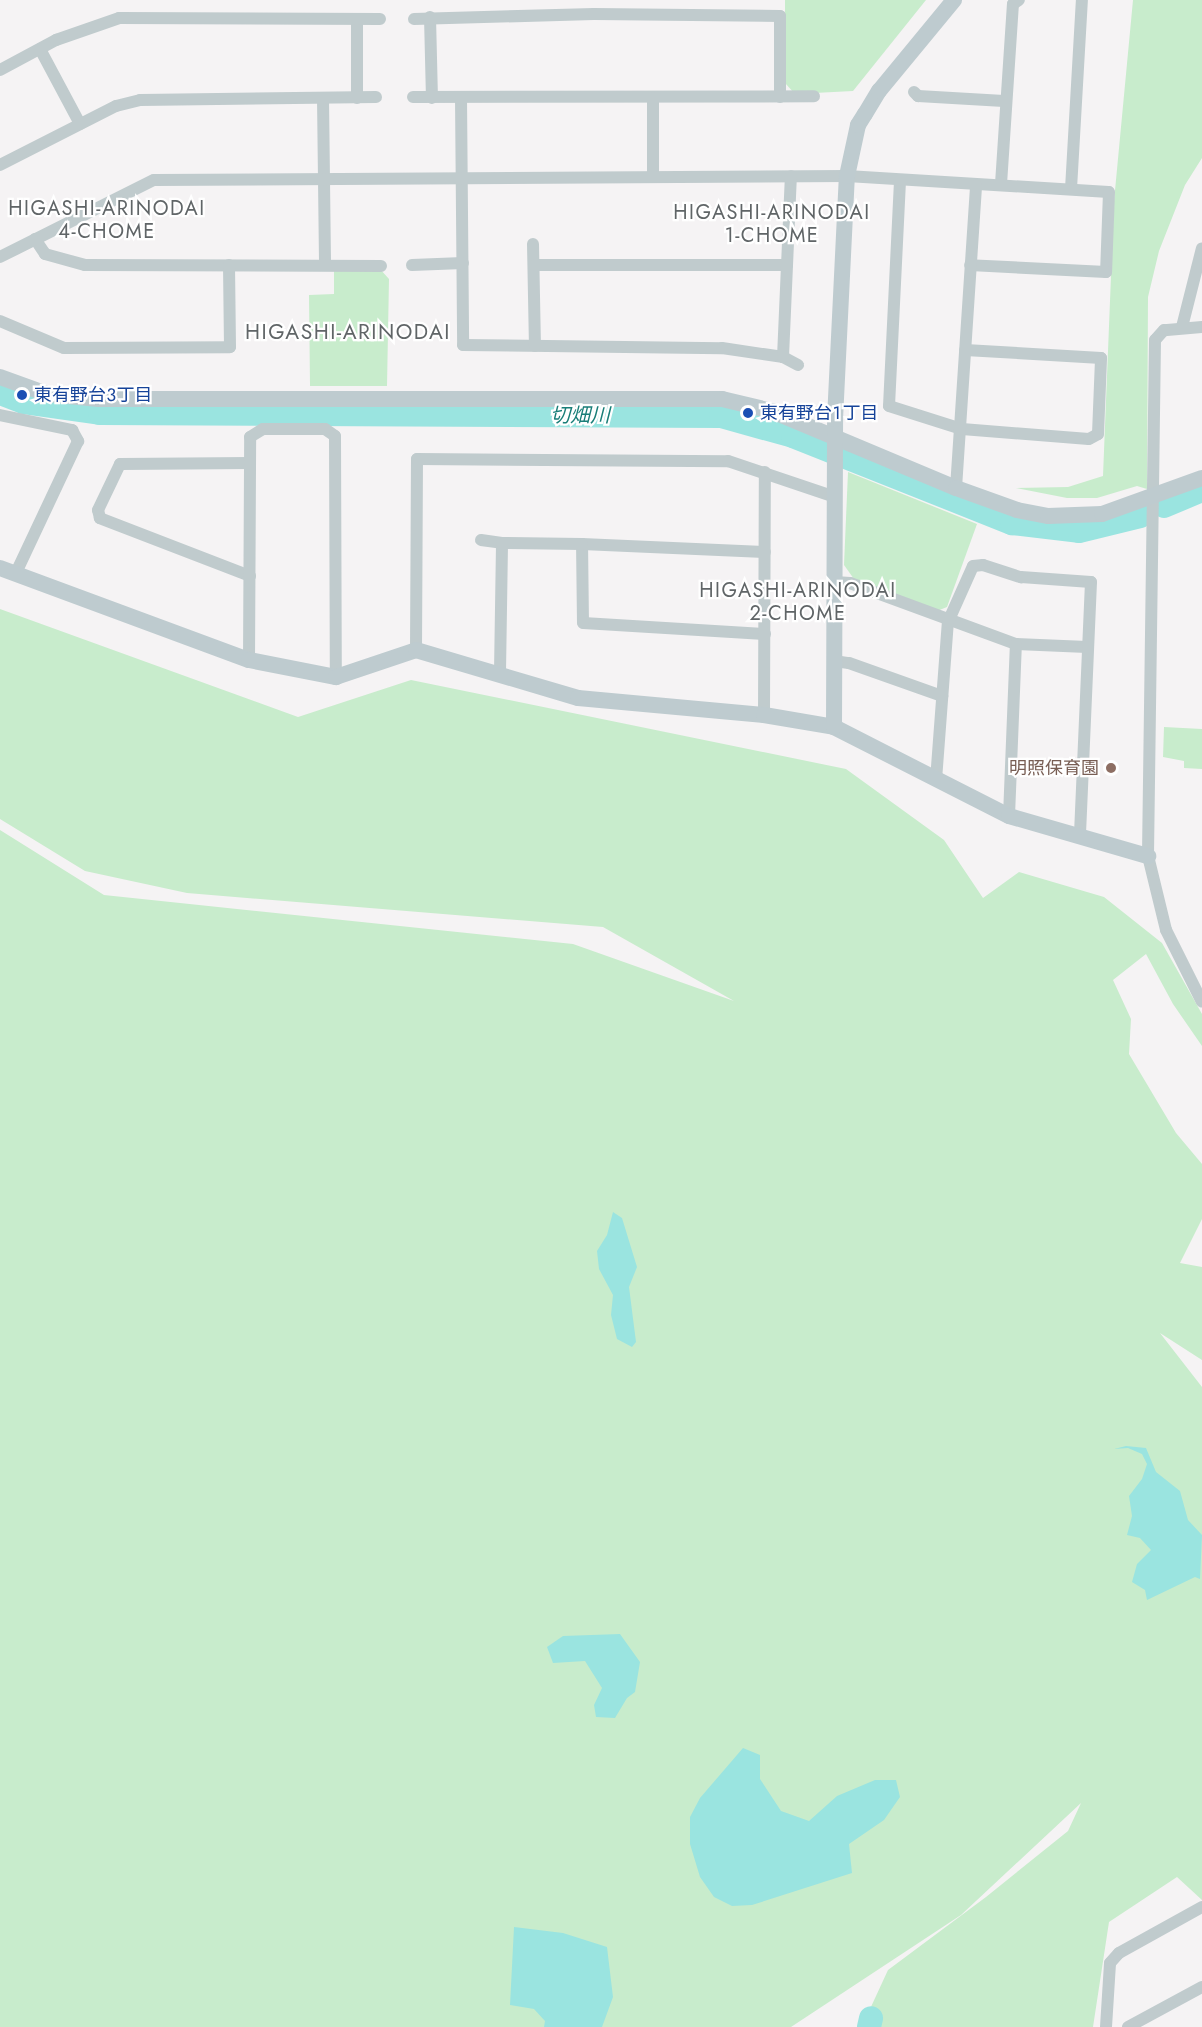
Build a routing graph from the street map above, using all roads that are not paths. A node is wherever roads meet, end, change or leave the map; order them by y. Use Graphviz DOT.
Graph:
graph roads {
  1 [pos="954,0"];
  2 [pos="1019,0"];
  3 [pos="1082,0"];
  4 [pos="430,17"];
  5 [pos="357,19"];
  6 [pos="380,19"];
  7 [pos="414,19"];
  8 [pos="40,49"];
  9 [pos="0,70"];
  10 [pos="914,92"];
  11 [pos="814,96"];
  12 [pos="376,97"];
  13 [pos="413,97"];
  14 [pos="780,97"];
  15 [pos="323,98"];
  16 [pos="357,98"];
  17 [pos="432,98"];
  18 [pos="461,98"];
  19 [pos="653,98"];
  20 [pos="1004,101"];
  21 [pos="80,124"];
  22 [pos="0,165"];
  23 [pos="791,176"];
  24 [pos="848,176"];
  25 [pos="653,177"];
  26 [pos="463,178"];
  27 [pos="324,179"];
  28 [pos="900,182"];
  29 [pos="1001,184"];
  30 [pos="976,186"];
  31 [pos="1071,189"];
  32 [pos="35,239"];
  33 [pos="533,243"];
  34 [pos="1202,248"];
  35 [pos="0,257"];
  36 [pos="463,263"];
  37 [pos="325,264"];
  38 [pos="229,265"];
  39 [pos="412,265"];
  40 [pos="535,265"];
  41 [pos="787,265"];
  42 [pos="970,265"];
  43 [pos="381,266"];
  44 [pos="0,321"];
  45 [pos="1182,327"];
  46 [pos="1202,327"];
  47 [pos="535,346"];
  48 [pos="965,350"];
  49 [pos="783,357"];
  50 [pos="798,366"];
  51 [pos="0,377"];
  52 [pos="0,415"];
  53 [pos="962,429"];
  54 [pos="835,437"];
  55 [pos="250,463"];
  56 [pos="765,472"];
  57 [pos="1202,478"];
  58 [pos="956,488"];
  59 [pos="835,497"];
  60 [pos="1155,498"];
  61 [pos="481,540"];
  62 [pos="502,543"];
  63 [pos="582,544"];
  64 [pos="765,552"];
  65 [pos="8,570"];
  66 [pos="250,576"];
  67 [pos="835,582"];
  68 [pos="948,622"];
  69 [pos="765,634"];
  70 [pos="1016,644"];
  71 [pos="1086,647"];
  72 [pos="416,650"];
  73 [pos="249,660"];
  74 [pos="834,661"];
  75 [pos="500,672"];
  76 [pos="336,677"];
  77 [pos="942,696"];
  78 [pos="764,715"];
  79 [pos="834,727"];
  80 [pos="936,780"];
  81 [pos="1009,816"];
  82 [pos="1080,837"];
  83 [pos="1148,856"];
  84 [pos="1202,1002"];
  85 [pos="1202,1907"];
  86 [pos="1202,1987"];
  87 [pos="1106,2027"];
  88 [pos="1128,2027"];
  1 -- 24 [label="street"];
  2 -- 20 [label="street"];
  3 -- 31 [label="street"];
  4 -- 7 [label="street"];
  4 -- 14 [label="street"];
  4 -- 17 [label="street"];
  5 -- 6 [label="street"];
  5 -- 8 [label="street"];
  5 -- 16 [label="street"];
  8 -- 9 [label="street"];
  8 -- 21 [label="street"];
  10 -- 20 [label="street"];
  11 -- 14 [label="street"];
  12 -- 16 [label="street"];
  13 -- 17 [label="street"];
  14 -- 19 [label="street"];
  15 -- 16 [label="street"];
  15 -- 21 [label="street"];
  15 -- 27 [label="street"];
  17 -- 18 [label="street"];
  18 -- 19 [label="street"];
  18 -- 26 [label="street"];
  19 -- 25 [label="street"];
  20 -- 29 [label="street"];
  21 -- 22 [label="street"];
  23 -- 24 [label="street"];
  23 -- 25 [label="street"];
  23 -- 41 [label="street"];
  24 -- 28 [label="street"];
  24 -- 54 [label="street"];
  25 -- 26 [label="street"];
  26 -- 27 [label="street"];
  26 -- 36 [label="street"];
  27 -- 32 [label="street"];
  27 -- 37 [label="street"];
  28 -- 30 [label="street"];
  28 -- 53 [label="street"];
  29 -- 30 [label="street"];
  29 -- 31 [label="street"];
  30 -- 42 [label="street"];
  31 -- 42 [label="street"];
  32 -- 35 [label="street"];
  32 -- 38 [label="street"];
  33 -- 40 [label="street"];
  34 -- 45 [label="street"];
  36 -- 39 [label="street"];
  36 -- 47 [label="street"];
  37 -- 38 [label="street"];
  37 -- 43 [label="street"];
  38 -- 44 [label="street"];
  40 -- 41 [label="street"];
  40 -- 47 [label="street"];
  41 -- 49 [label="street"];
  42 -- 48 [label="street"];
  45 -- 46 [label="street"];
  45 -- 60 [label="street"];
  47 -- 49 [label="street"];
  48 -- 53 [label="street"];
  48 -- 53 [label="street"];
  49 -- 50 [label="street"];
  51 -- 54 [label="street"];
  52 -- 65 [label="street"];
  53 -- 58 [label="street"];
  54 -- 58 [label="street"];
  54 -- 59 [label="street"];
  55 -- 66 [label="street"];
  55 -- 66 [label="street"];
  55 -- 76 [label="street"];
  56 -- 59 [label="street"];
  56 -- 64 [label="street"];
  56 -- 72 [label="street"];
  57 -- 60 [label="street"];
  58 -- 60 [label="street"];
  59 -- 67 [label="street"];
  60 -- 83 [label="street"];
  61 -- 62 [label="street"];
  62 -- 63 [label="street"];
  62 -- 75 [label="street"];
  63 -- 64 [label="street"];
  63 -- 69 [label="street"];
  64 -- 69 [label="street"];
  65 -- 73 [label="street"];
  66 -- 73 [label="street"];
  67 -- 68 [label="street"];
  67 -- 74 [label="street"];
  68 -- 70 [label="street"];
  68 -- 71 [label="street"];
  68 -- 77 [label="street"];
  69 -- 78 [label="street"];
  70 -- 71 [label="street"];
  70 -- 81 [label="street"];
  71 -- 82 [label="street"];
  72 -- 75 [label="street"];
  72 -- 76 [label="street"];
  73 -- 76 [label="street"];
  74 -- 77 [label="street"];
  74 -- 79 [label="street"];
  75 -- 78 [label="street"];
  77 -- 80 [label="street"];
  78 -- 79 [label="street"];
  79 -- 80 [label="street"];
  80 -- 81 [label="street"];
  81 -- 82 [label="street"];
  82 -- 83 [label="street"];
  83 -- 84 [label="street"];
  85 -- 87 [label="street"];
  86 -- 88 [label="street"];
}
